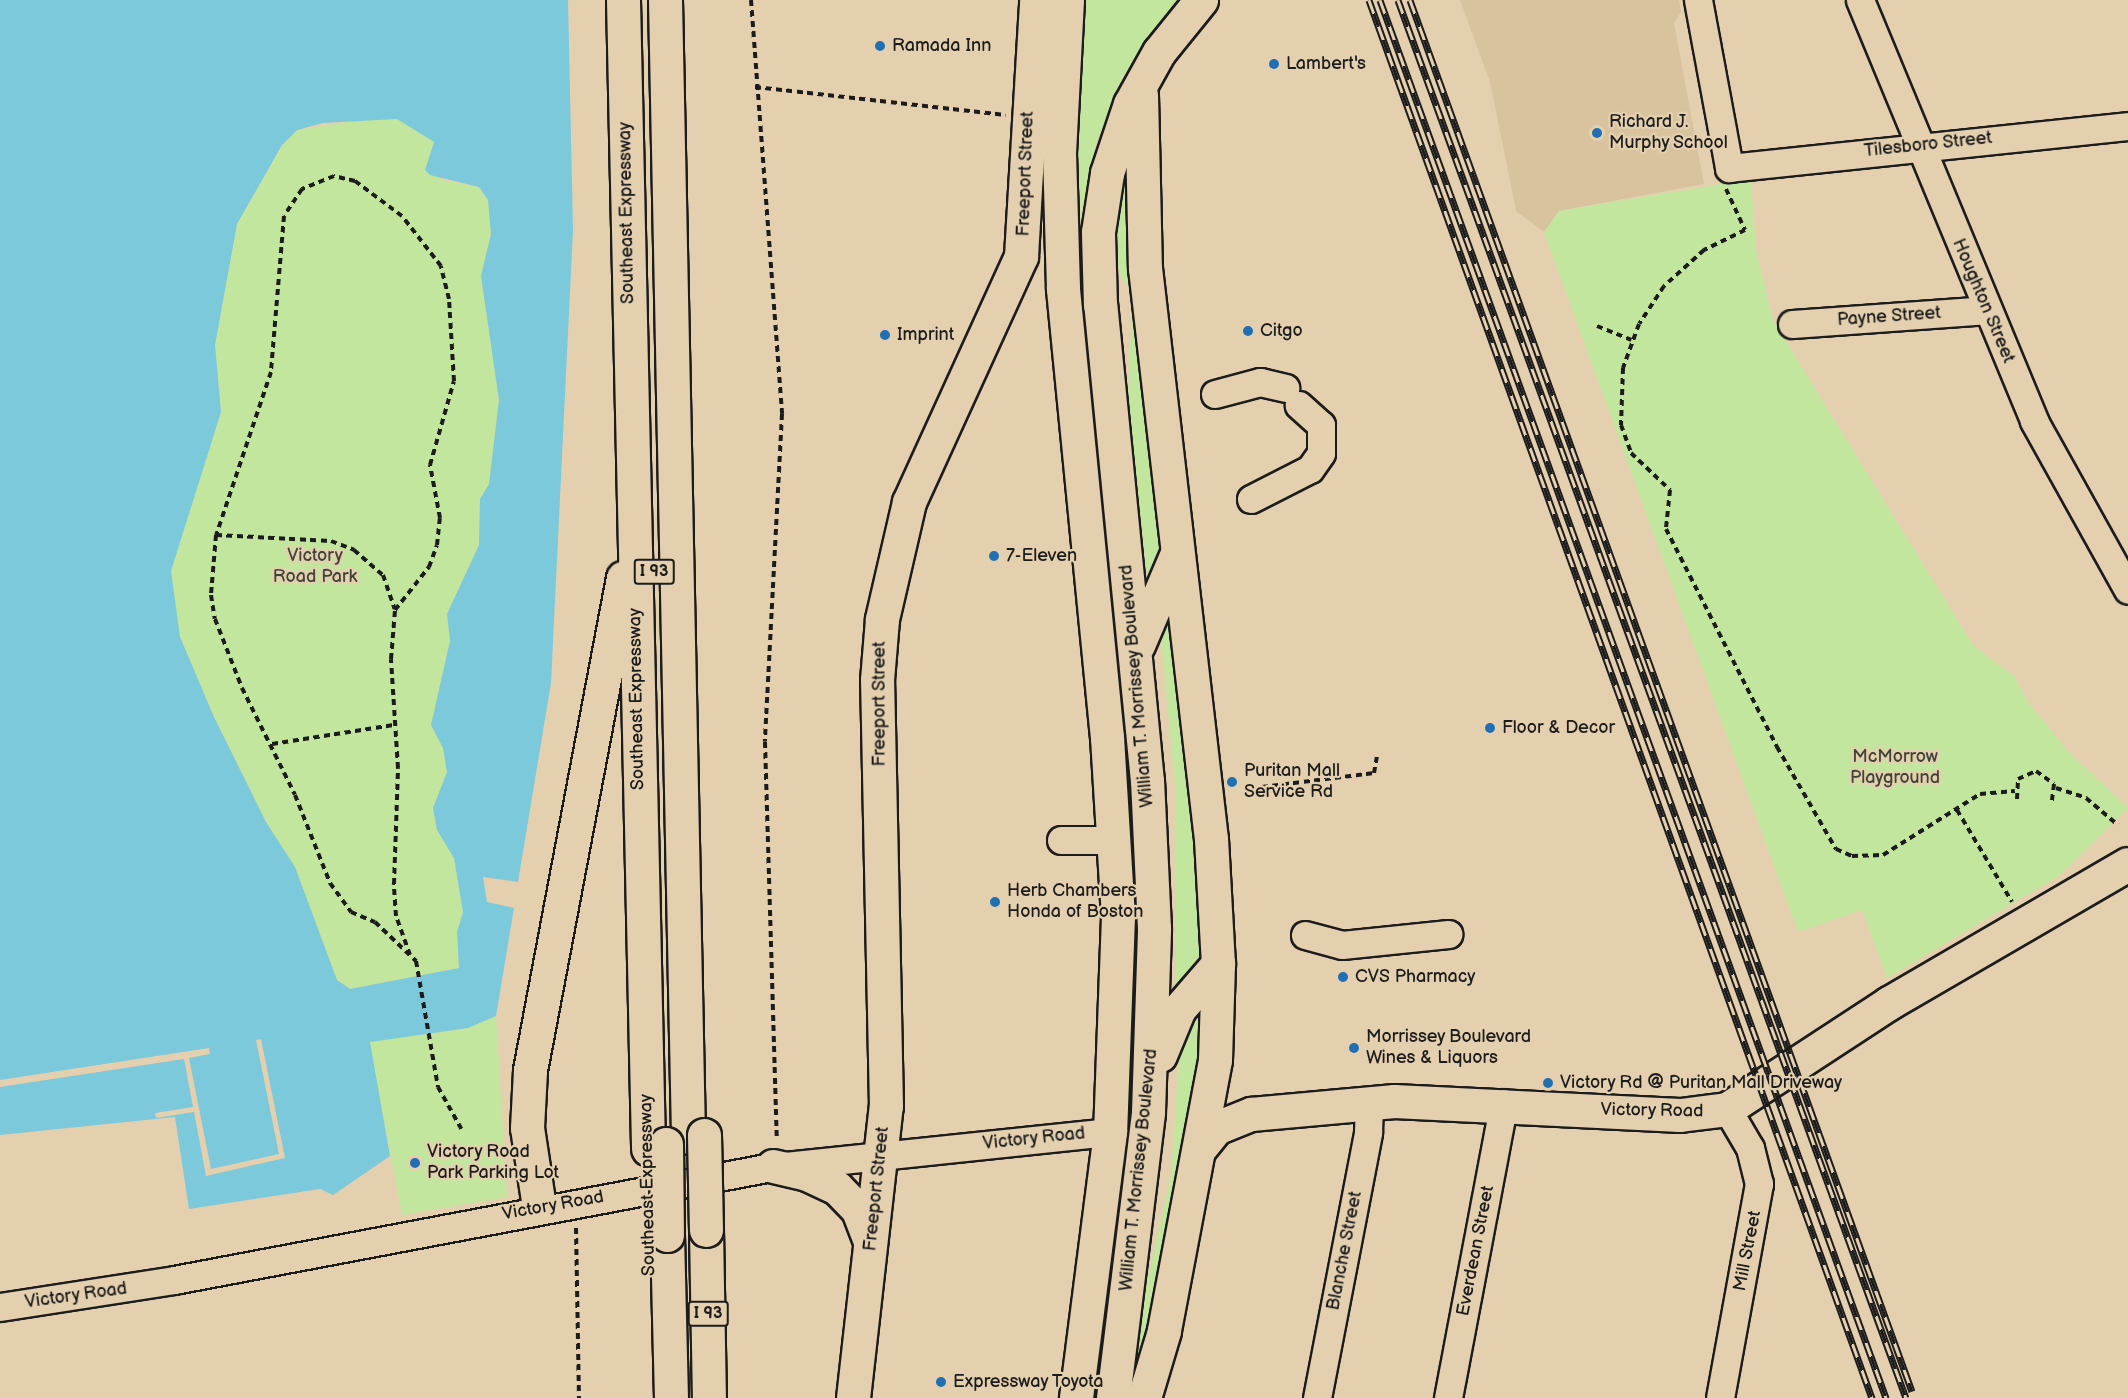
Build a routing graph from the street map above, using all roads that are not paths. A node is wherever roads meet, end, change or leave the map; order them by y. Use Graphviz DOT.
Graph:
graph roads {
  1 [pos="623,0"];
  2 [pos="642,0"];
  3 [pos="665,0"];
  4 [pos="681,0"];
  5 [pos="1036,0"];
  6 [pos="1067,0"];
  7 [pos="1201,0"];
  8 [pos="1698,0"];
  9 [pos="1860,0"];
  10 [pos="1146,73"];
  11 [pos="1040,98"];
  12 [pos="2128,126"];
  13 [pos="1919,145"];
  14 [pos="1145,268"];
  15 [pos="1014,278"];
  16 [pos="1063,288"];
  17 [pos="1985,310"];
  18 [pos="1792,324"];
  19 [pos="1107,379"];
  20 [pos="1215,394"];
  21 [pos="1251,499"];
  22 [pos="633,532"];
  23 [pos="1178,550"];
  24 [pos="2128,590"];
  25 [pos="1136,671"];
  26 [pos="1061,840"];
  27 [pos="1115,840"];
  28 [pos="2128,864"];
  29 [pos="1448,934"];
  30 [pos="1305,935"];
  31 [pos="1218,964"];
  32 [pos="1215,1060"];
  33 [pos="1369,1103"];
  34 [pos="1504,1103"];
  35 [pos="1727,1109"];
  36 [pos="1148,1112"];
  37 [pos="1251,1114"];
  38 [pos="1110,1132"];
  39 [pos="677,1141"];
  40 [pos="1199,1149"];
  41 [pos="880,1155"];
  42 [pos="775,1157"];
  43 [pos="539,1207"];
  44 [pos="678,1233"];
  45 [pos="871,1246"];
  46 [pos="0,1307"];
  47 [pos="652,1398"];
  48 [pos="671,1398"];
  49 [pos="693,1398"];
  50 [pos="709,1398"];
  51 [pos="853,1398"];
  52 [pos="1076,1398"];
  53 [pos="1113,1398"];
  54 [pos="1144,1398"];
  55 [pos="1317,1398"];
  56 [pos="1448,1398"];
  57 [pos="1720,1398"];
  1 -- 22 [label="main road, Southeast Expressway / I 93"];
  2 -- 39 [label="main road, I 93"];
  3 -- 39 [label="main road, I 93"];
  4 -- 39 [label="main road, Southeast Expressway / I 93"];
  5 -- 11 [label="main road, Freeport Street"];
  6 -- 11 [label="main road, William T. Morrissey Boulevard"];
  7 -- 10 [label="main road, William T. Morrissey Boulevard"];
  8 -- 13 [label="street, Tilesboro Street"];
  9 -- 13 [label="street, Houghton Street"];
  10 -- 14 [label="main road"];
  10 -- 19 [label="main road, William T. Morrissey Boulevard"];
  11 -- 15 [label="main road, Freeport Street"];
  11 -- 16 [label="main road, William T. Morrissey Boulevard"];
  12 -- 13 [label="street, Tilesboro Street"];
  13 -- 17 [label="street, Houghton Street"];
  14 -- 19 [label="main road"];
  14 -- 23 [label="main road"];
  15 -- 16 [label="main road"];
  15 -- 41 [label="main road, Freeport Street"];
  16 -- 27 [label="main road, William T. Morrissey Boulevard"];
  17 -- 18 [label="street, Payne Street"];
  17 -- 24 [label="street, Houghton Street"];
  19 -- 25 [label="main road, William T. Morrissey Boulevard"];
  20 -- 21 [label="street"];
  22 -- 39 [label="main road, Southeast Expressway / I 93"];
  22 -- 43 [label="main road"];
  23 -- 25 [label="main road"];
  23 -- 31 [label="main road"];
  25 -- 36 [label="main road, William T. Morrissey Boulevard"];
  26 -- 27 [label="street"];
  27 -- 38 [label="main road, William T. Morrissey Boulevard"];
  28 -- 35 [label="main road, Victory Road"];
  29 -- 30 [label="street"];
  31 -- 32 [label="main road"];
  31 -- 36 [label="main road"];
  32 -- 37 [label="main road"];
  32 -- 40 [label="main road"];
  33 -- 34 [label="main road, Victory Road"];
  33 -- 37 [label="main road, Victory Road"];
  33 -- 55 [label="street, Blanche Street"];
  34 -- 35 [label="main road, Victory Road"];
  34 -- 56 [label="street, Everdean Street"];
  35 -- 57 [label="street, Mill Street"];
  36 -- 53 [label="main road, William T. Morrissey Boulevard"];
  37 -- 40 [label="main road, Victory Road"];
  38 -- 41 [label="street, Victory Road"];
  38 -- 52 [label="main road, William T. Morrissey Boulevard"];
  39 -- 44 [label="main road, Southeast Expressway / I 93, bridge"];
  39 -- 44 [label="main road, Southeast Expressway / I 93"];
  40 -- 54 [label="main road"];
  41 -- 42 [label="street, Victory Road"];
  41 -- 45 [label="main road, Freeport Street"];
  42 -- 43 [label="street, Victory Road"];
  42 -- 45 [label="main road"];
  43 -- 46 [label="street, Victory Road"];
  44 -- 47 [label="main road, Southeast Expressway / I 93"];
  44 -- 48 [label="main road, I 93"];
  44 -- 49 [label="main road, I 93"];
  44 -- 50 [label="main road, Southeast Expressway / I 93"];
  45 -- 51 [label="main road, Freeport Street"];
}
